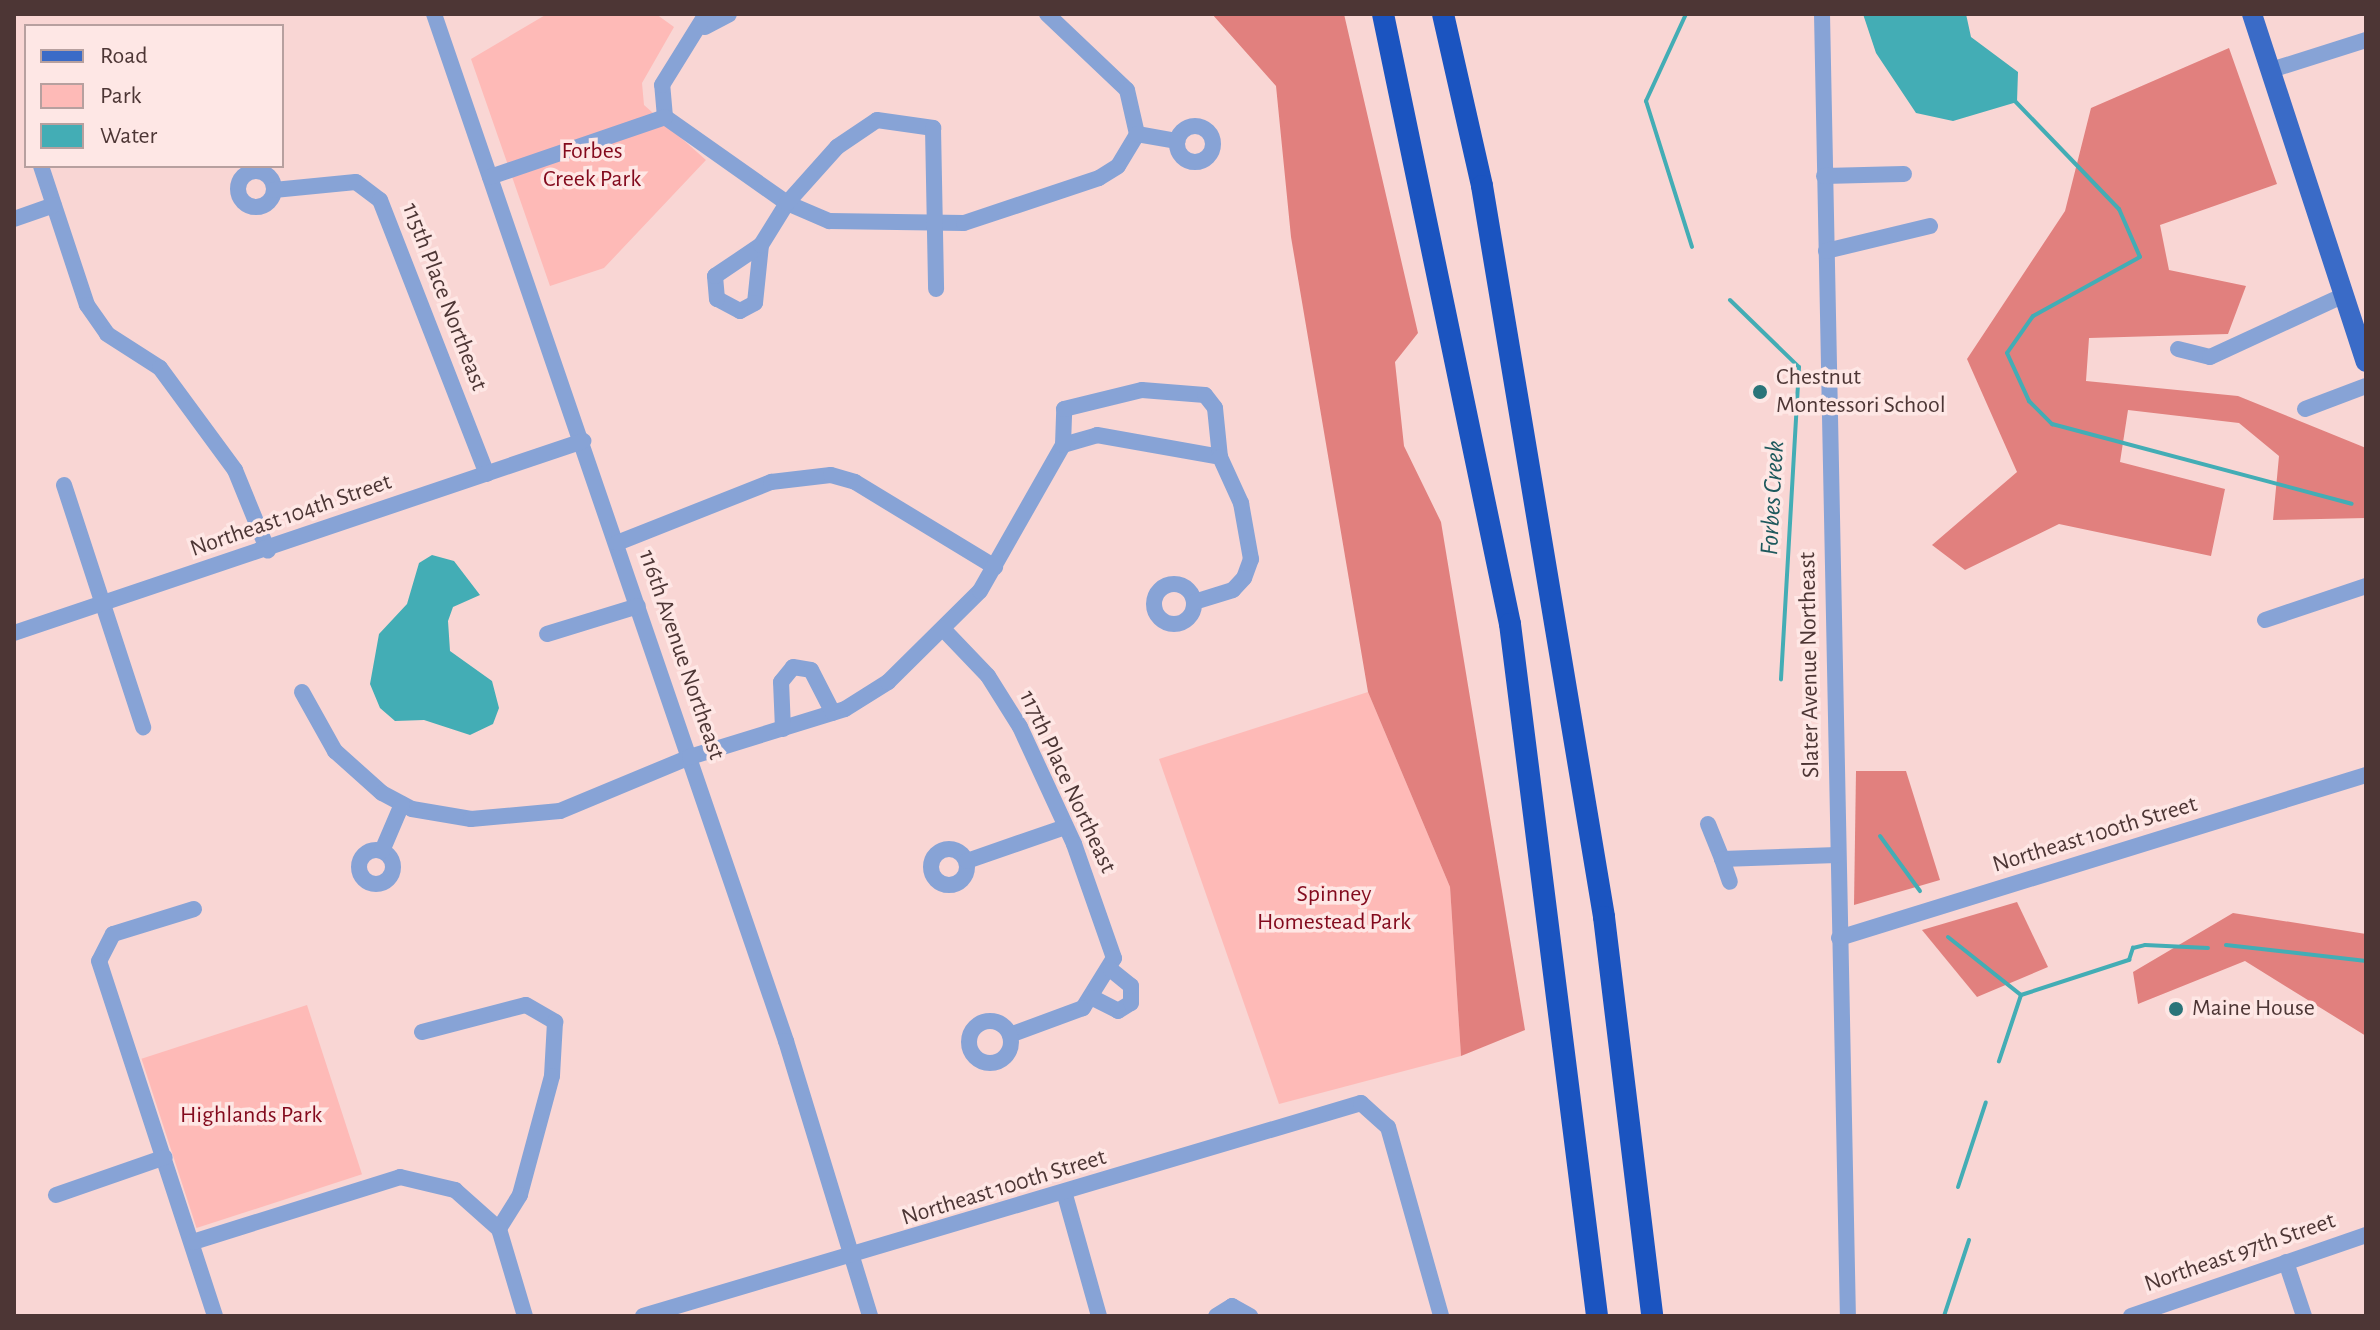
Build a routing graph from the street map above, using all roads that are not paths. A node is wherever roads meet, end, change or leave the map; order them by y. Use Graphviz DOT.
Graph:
graph roads {
  1 [pos="434,14"];
  2 [pos="729,14"];
  3 [pos="1047,14"];
  4 [pos="1383,14"];
  5 [pos="1443,14"];
  6 [pos="1822,14"];
  7 [pos="2252,14"];
  8 [pos="705,20"];
  9 [pos="2366,40"];
  10 [pos="2271,70"];
  11 [pos="665,117"];
  12 [pos="1137,134"];
  13 [pos="1177,141"];
  14 [pos="42,168"];
  15 [pos="1904,174"];
  16 [pos="1824,176"];
  17 [pos="490,177"];
  18 [pos="274,190"];
  19 [pos="787,203"];
  20 [pos="54,205"];
  21 [pos="14,219"];
  22 [pos="931,223"];
  23 [pos="1930,226"];
  24 [pos="761,245"];
  25 [pos="1826,251"];
  26 [pos="936,289"];
  27 [pos="2344,295"];
  28 [pos="2178,349"];
  29 [pos="2366,362"];
  30 [pos="2366,386"];
  31 [pos="2305,409"];
  32 [pos="583,441"];
  33 [pos="1063,445"];
  34 [pos="1220,457"];
  35 [pos="487,474"];
  36 [pos="64,485"];
  37 [pos="617,543"];
  38 [pos="268,551"];
  39 [pos="995,567"];
  40 [pos="2366,586"];
  41 [pos="1194,602"];
  42 [pos="102,605"];
  43 [pos="638,606"];
  44 [pos="2265,620"];
  45 [pos="945,631"];
  46 [pos="14,633"];
  47 [pos="547,634"];
  48 [pos="302,692"];
  49 [pos="833,713"];
  50 [pos="143,727"];
  51 [pos="783,729"];
  52 [pos="690,757"];
  53 [pos="2366,775"];
  54 [pos="402,804"];
  55 [pos="1708,824"];
  56 [pos="1065,827"];
  57 [pos="382,851"];
  58 [pos="1837,855"];
  59 [pos="1722,859"];
  60 [pos="967,861"];
  61 [pos="1730,882"];
  62 [pos="194,909"];
  63 [pos="1839,938"];
  64 [pos="1103,985"];
  65 [pos="422,1032"];
  66 [pos="1010,1035"];
  67 [pos="165,1157"];
  68 [pos="56,1195"];
  69 [pos="1065,1195"];
  70 [pos="499,1229"];
  71 [pos="2366,1235"];
  72 [pos="193,1242"];
  73 [pos="853,1256"];
  74 [pos="2286,1262"];
  75 [pos="215,1316"];
  76 [pos="525,1316"];
  77 [pos="643,1316"];
  78 [pos="870,1316"];
  79 [pos="1099,1316"];
  80 [pos="1216,1316"];
  81 [pos="1250,1316"];
  82 [pos="1441,1316"];
  83 [pos="1597,1316"];
  84 [pos="1652,1316"];
  85 [pos="1848,1316"];
  86 [pos="2131,1316"];
  87 [pos="2304,1316"];
  1 -- 17 [label="street, 116th Avenue Northeast"];
  2 -- 8 [label="street"];
  3 -- 12 [label="street"];
  4 -- 83 [label="highway"];
  5 -- 84 [label="highway"];
  6 -- 16 [label="street, Slater Avenue Northeast"];
  7 -- 10 [label="main road"];
  8 -- 11 [label="street"];
  9 -- 10 [label="street"];
  10 -- 27 [label="main road"];
  11 -- 17 [label="street"];
  11 -- 19 [label="street"];
  12 -- 13 [label="street"];
  12 -- 22 [label="street"];
  14 -- 20 [label="street"];
  15 -- 16 [label="street"];
  16 -- 25 [label="street, Slater Avenue Northeast"];
  17 -- 32 [label="street, 116th Avenue Northeast"];
  18 -- 35 [label="street, 115th Place Northeast"];
  19 -- 22 [label="street"];
  19 -- 22 [label="street"];
  19 -- 24 [label="street"];
  20 -- 21 [label="street"];
  20 -- 38 [label="street"];
  22 -- 26 [label="street"];
  23 -- 25 [label="street"];
  25 -- 58 [label="street, Slater Avenue Northeast"];
  27 -- 28 [label="street"];
  27 -- 29 [label="main road"];
  30 -- 31 [label="street"];
  32 -- 35 [label="street, Northeast 104th Street"];
  32 -- 37 [label="street, 116th Avenue Northeast"];
  33 -- 34 [label="street"];
  33 -- 34 [label="street"];
  33 -- 39 [label="street"];
  34 -- 41 [label="street"];
  35 -- 38 [label="street, Northeast 104th Street"];
  36 -- 42 [label="street"];
  37 -- 39 [label="street"];
  37 -- 43 [label="street, 116th Avenue Northeast"];
  38 -- 42 [label="street, Northeast 104th Street"];
  39 -- 45 [label="street"];
  40 -- 44 [label="street"];
  42 -- 46 [label="street, Northeast 104th Street"];
  42 -- 50 [label="street"];
  43 -- 47 [label="street"];
  43 -- 52 [label="street, 116th Avenue Northeast"];
  45 -- 49 [label="street"];
  45 -- 56 [label="street, 117th Place Northeast"];
  48 -- 54 [label="street"];
  49 -- 51 [label="street"];
  49 -- 51 [label="street"];
  51 -- 52 [label="street"];
  52 -- 54 [label="street"];
  52 -- 73 [label="street, 116th Avenue Northeast"];
  53 -- 63 [label="street, Northeast 100th Street"];
  54 -- 57 [label="street"];
  55 -- 59 [label="street"];
  56 -- 60 [label="street"];
  56 -- 64 [label="street, 117th Place Northeast"];
  58 -- 59 [label="street"];
  58 -- 63 [label="street, Slater Avenue Northeast"];
  59 -- 61 [label="street"];
  62 -- 67 [label="street"];
  63 -- 85 [label="street, Slater Avenue Northeast"];
  64 -- 64 [label="street, 117th Place Northeast"];
  64 -- 66 [label="street"];
  65 -- 70 [label="street"];
  67 -- 68 [label="street"];
  67 -- 72 [label="street"];
  69 -- 73 [label="street, Northeast 100th Street"];
  69 -- 79 [label="street"];
  69 -- 82 [label="street, Northeast 100th Street"];
  70 -- 72 [label="street"];
  70 -- 76 [label="street"];
  71 -- 74 [label="street, Northeast 97th Street"];
  72 -- 75 [label="street"];
  73 -- 77 [label="street, Northeast 100th Street"];
  73 -- 78 [label="street, 116th Avenue Northeast"];
  74 -- 86 [label="street, Northeast 97th Street"];
  74 -- 87 [label="street"];
  80 -- 81 [label="street"];
}
